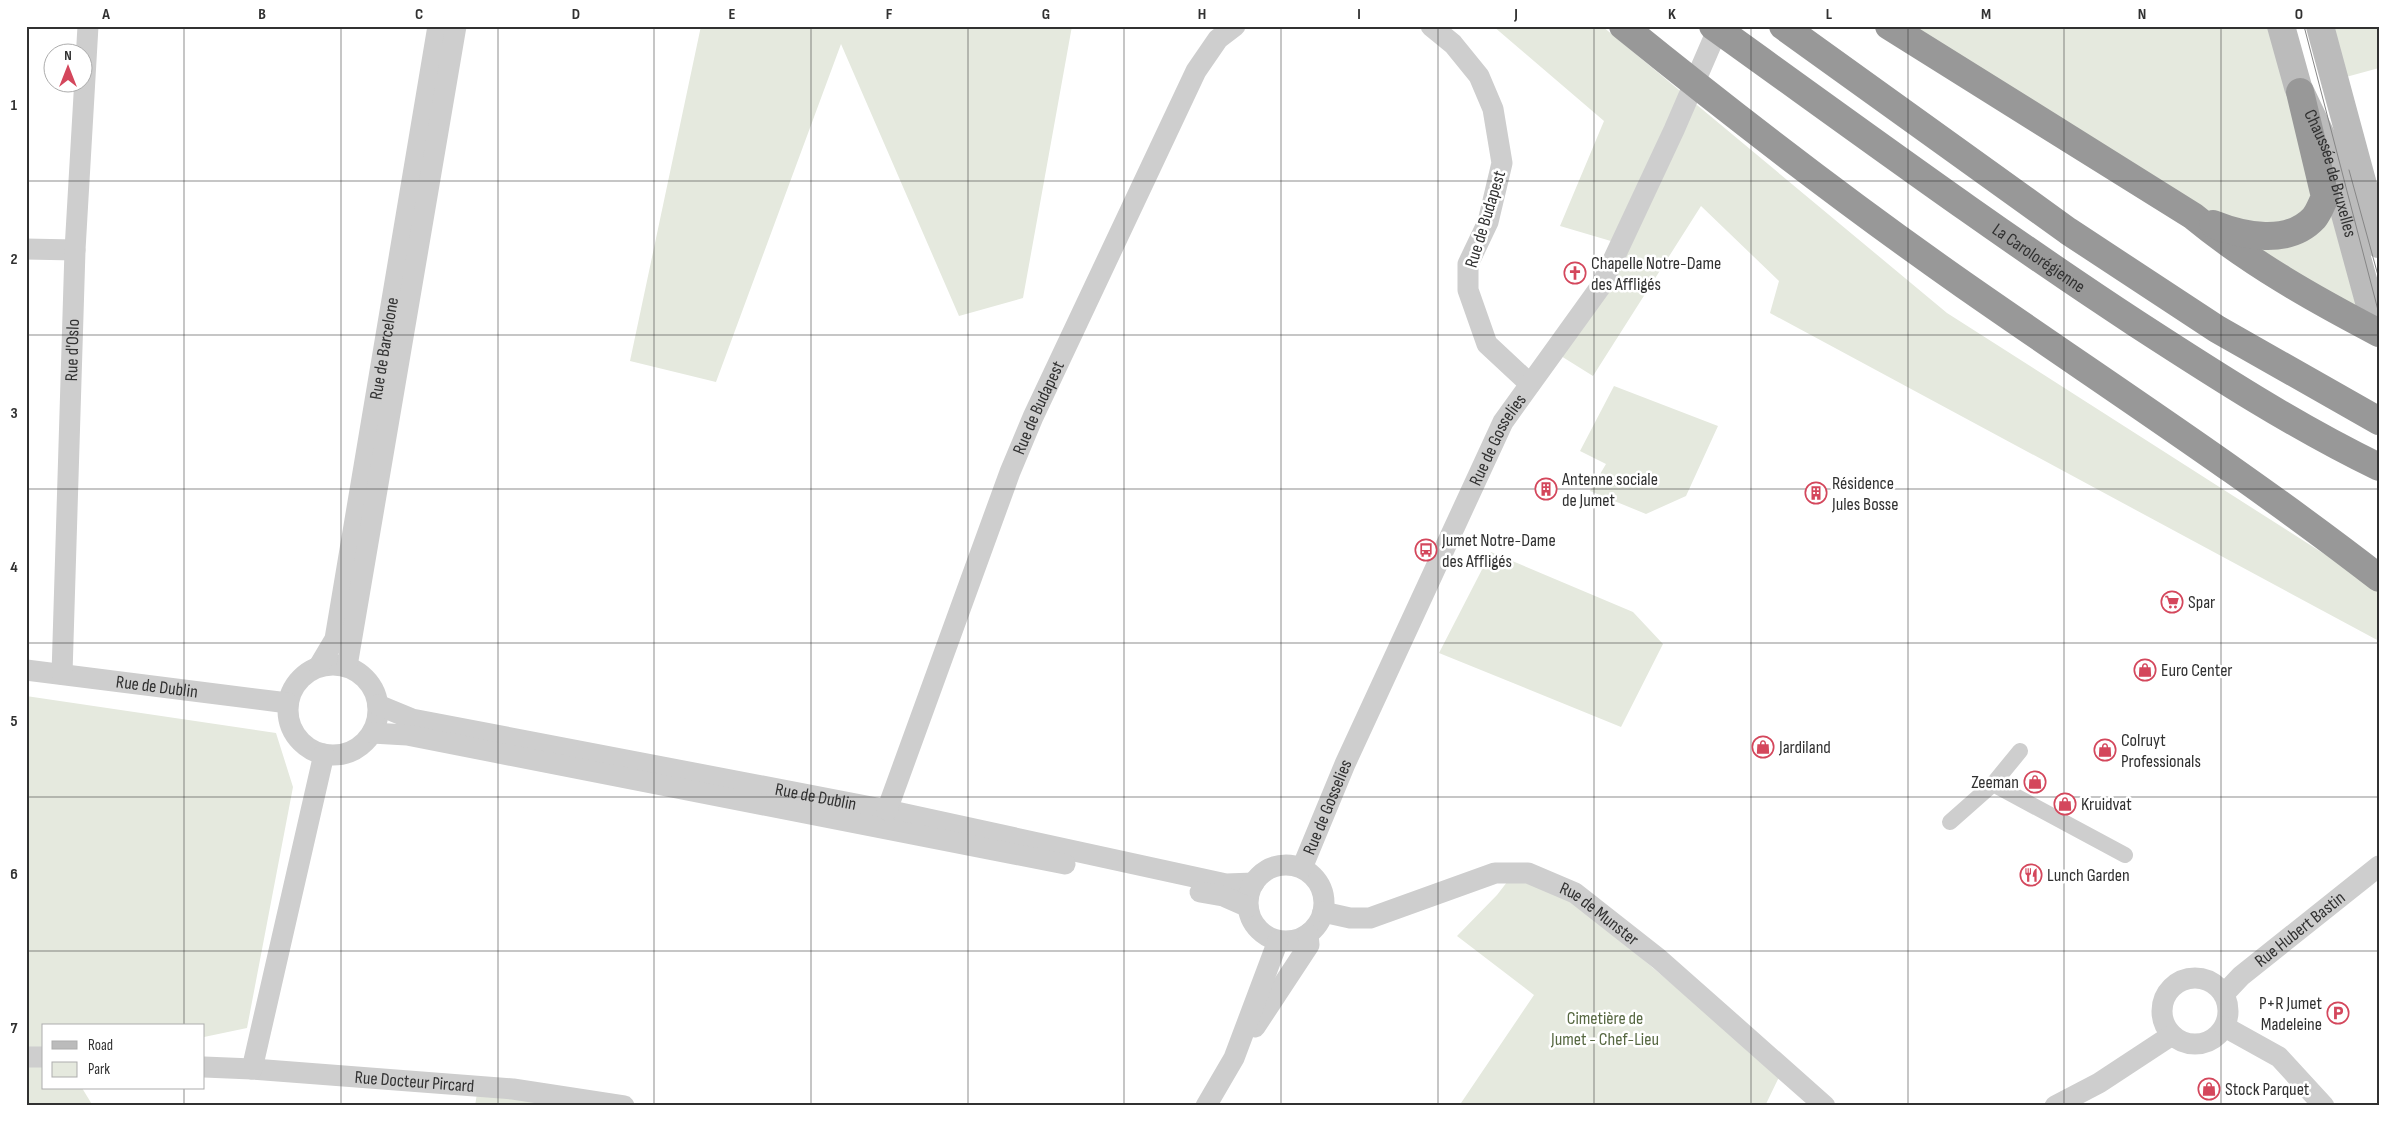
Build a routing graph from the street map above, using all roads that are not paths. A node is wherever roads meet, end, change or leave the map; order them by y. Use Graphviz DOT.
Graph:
graph roads {
  1 [pos="88,26"];
  2 [pos="438,26"];
  3 [pos="456,26"];
  4 [pos="1235,26"];
  5 [pos="1431,26"];
  6 [pos="1623,26"];
  7 [pos="1713,26"];
  8 [pos="1719,26"];
  9 [pos="1783,26"];
  10 [pos="1889,26"];
  11 [pos="2281,26"];
  12 [pos="2320,26"];
  13 [pos="2300,92"];
  14 [pos="2193,216"];
  15 [pos="2379,244"];
  16 [pos="26,249"];
  17 [pos="75,250"];
  18 [pos="2379,322"];
  19 [pos="2379,333"];
  20 [pos="1530,384"];
  21 [pos="2379,421"];
  22 [pos="2379,467"];
  23 [pos="2379,578"];
  24 [pos="319,666"];
  25 [pos="347,666"];
  26 [pos="26,670"];
  27 [pos="62,674"];
  28 [pos="288,703"];
  29 [pos="378,705"];
  30 [pos="372,733"];
  31 [pos="2020,751"];
  32 [pos="324,754"];
  33 [pos="1993,784"];
  34 [pos="887,810"];
  35 [pos="1950,822"];
  36 [pos="2125,856"];
  37 [pos="2379,866"];
  38 [pos="1302,868"];
  39 [pos="1254,883"];
  40 [pos="1248,907"];
  41 [pos="1323,912"];
  42 [pos="1308,934"];
  43 [pos="1278,940"];
  44 [pos="2224,994"];
  45 [pos="2224,1027"];
  46 [pos="2172,1035"];
  47 [pos="26,1057"];
  48 [pos="42,1057"];
  49 [pos="1234,1058"];
  50 [pos="205,1067"];
  51 [pos="252,1069"];
  52 [pos="542,1099"];
  53 [pos="624,1106"];
  54 [pos="1206,1106"];
  55 [pos="1825,1106"];
  56 [pos="2055,1106"];
  57 [pos="2324,1106"];
  1 -- 17 [label="street, Rue d'Oslo"];
  2 -- 24 [label="street, Rue de Barcelone"];
  3 -- 25 [label="street, Rue de Barcelone"];
  4 -- 34 [label="street, Rue de Budapest"];
  5 -- 20 [label="street, Rue de Budapest"];
  6 -- 23 [label="highway"];
  7 -- 22 [label="highway, La Carolorégienne"];
  8 -- 20 [label="street, Rue de Gosselies"];
  9 -- 21 [label="highway"];
  10 -- 14 [label="highway"];
  11 -- 13 [label="main road, Chaussée de Bruxelles"];
  12 -- 15 [label="main road, Chaussée de Bruxelles"];
  13 -- 14 [label="highway"];
  13 -- 18 [label="main road, Chaussée de Bruxelles"];
  14 -- 19 [label="highway"];
  16 -- 17 [label="street"];
  17 -- 27 [label="street, Rue d'Oslo"];
  20 -- 38 [label="street, Rue de Gosselies"];
  24 -- 25 [label="street"];
  24 -- 28 [label="street"];
  25 -- 29 [label="street"];
  26 -- 27 [label="street, Rue de Dublin"];
  27 -- 28 [label="street, Rue de Dublin"];
  28 -- 32 [label="street"];
  29 -- 30 [label="street"];
  29 -- 34 [label="street, Rue de Dublin"];
  30 -- 32 [label="street"];
  30 -- 40 [label="street, Rue de Dublin"];
  31 -- 33 [label="street"];
  32 -- 51 [label="street"];
  33 -- 35 [label="street"];
  33 -- 36 [label="street"];
  34 -- 39 [label="street, Rue de Dublin"];
  37 -- 44 [label="street, Rue Hubert Bastin"];
  38 -- 39 [label="street"];
  38 -- 41 [label="street"];
  39 -- 40 [label="street"];
  40 -- 43 [label="street"];
  41 -- 42 [label="street"];
  41 -- 55 [label="street, Rue de Munster"];
  42 -- 43 [label="street"];
  42 -- 49 [label="street"];
  43 -- 49 [label="street"];
  44 -- 45 [label="street"];
  44 -- 46 [label="street"];
  45 -- 46 [label="street"];
  45 -- 57 [label="street"];
  46 -- 56 [label="street"];
  47 -- 48 [label="street"];
  49 -- 54 [label="street"];
  50 -- 51 [label="street, Rue Docteur Pircard"];
  51 -- 52 [label="street, Rue Docteur Pircard"];
  52 -- 53 [label="street, Rue Docteur Pircard"];
}
